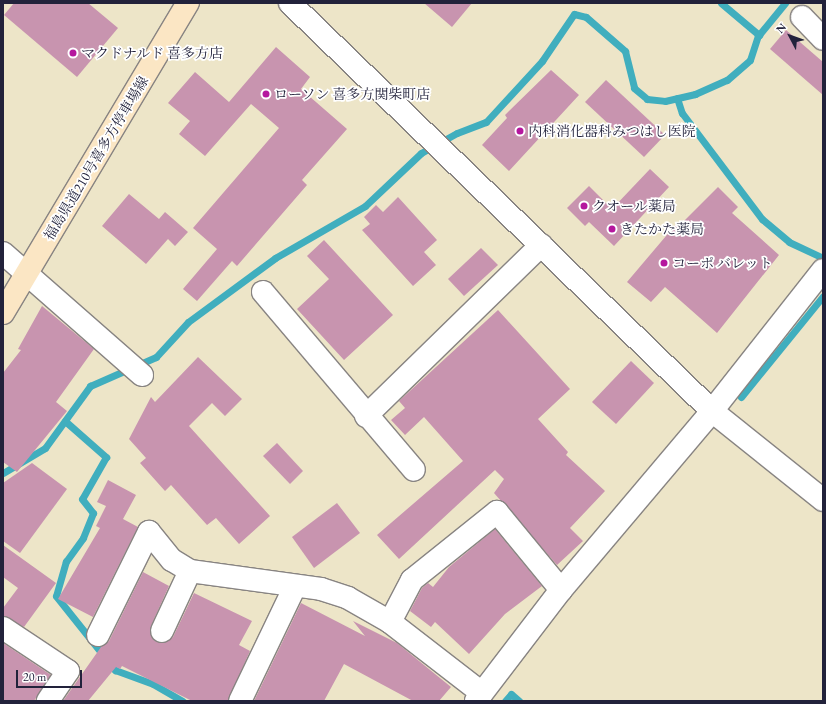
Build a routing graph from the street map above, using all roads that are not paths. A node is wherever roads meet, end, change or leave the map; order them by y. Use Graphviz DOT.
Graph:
graph roads {
  1 [pos="188,3"];
  2 [pos="290,3"];
  3 [pos="802,17"];
  4 [pos="823,40"];
  5 [pos="541,244"];
  6 [pos="3,253"];
  7 [pos="823,270"];
  8 [pos="28,274"];
  9 [pos="263,292"];
  10 [pos="3,313"];
  11 [pos="142,375"];
  12 [pos="712,411"];
  13 [pos="366,416"];
  14 [pos="414,470"];
  15 [pos="823,500"];
  16 [pos="190,571"];
  17 [pos="295,586"];
  18 [pos="561,590"];
  19 [pos="390,622"];
  20 [pos="3,628"];
  21 [pos="162,631"];
  22 [pos="98,635"];
  23 [pos="479,697"];
  24 [pos="48,701"];
  25 [pos="240,701"];
  1 -- 8 [label="main road, 福島県道210号喜多方停車場線"];
  2 -- 5 [label="street"];
  3 -- 4 [label="street"];
  5 -- 12 [label="street"];
  5 -- 13 [label="street"];
  6 -- 8 [label="street"];
  7 -- 12 [label="street"];
  8 -- 10 [label="main road, 福島県道210号喜多方停車場線"];
  8 -- 11 [label="street"];
  9 -- 13 [label="street"];
  12 -- 15 [label="street"];
  12 -- 18 [label="street"];
  13 -- 14 [label="street"];
  16 -- 17 [label="street"];
  16 -- 21 [label="street"];
  16 -- 22 [label="street"];
  17 -- 19 [label="street"];
  17 -- 25 [label="street"];
  18 -- 19 [label="street"];
  18 -- 23 [label="street"];
  19 -- 23 [label="street"];
  20 -- 24 [label="street"];
}
